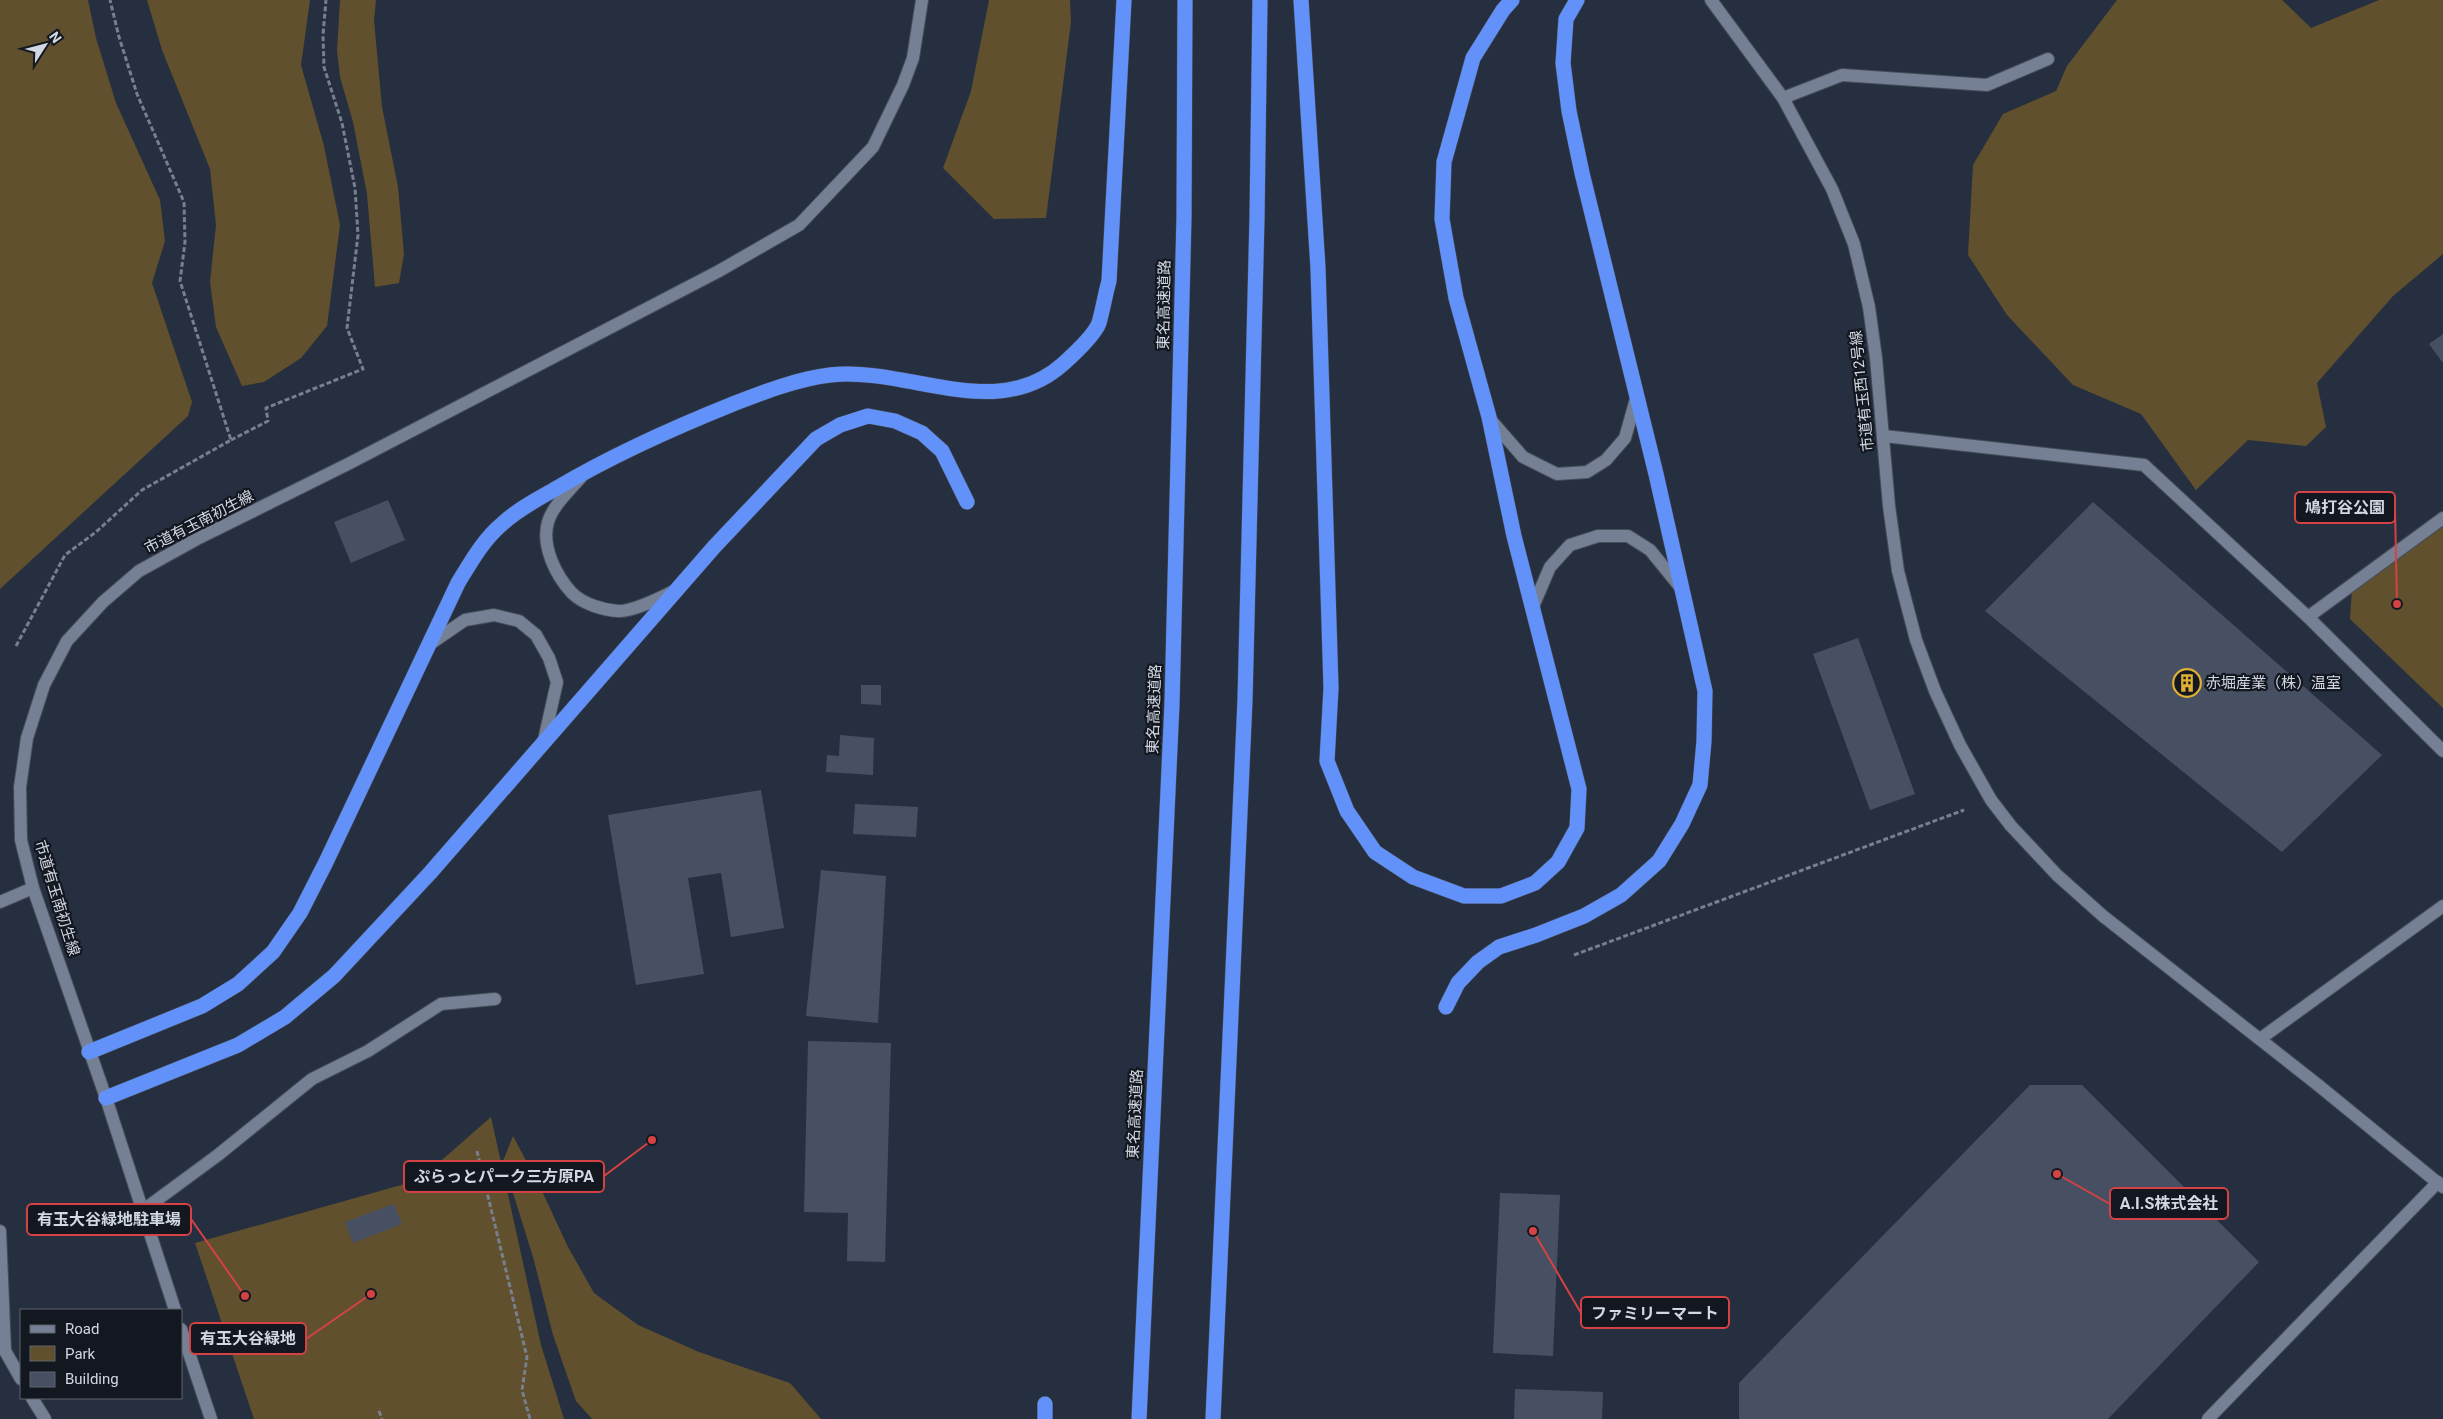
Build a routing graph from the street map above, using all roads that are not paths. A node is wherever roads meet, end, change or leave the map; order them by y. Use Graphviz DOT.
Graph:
graph roads {
  1 [pos="922,0"];
  2 [pos="1124,0"];
  3 [pos="1185,0"];
  4 [pos="1260,0"];
  5 [pos="1301,0"];
  6 [pos="1512,0"];
  7 [pos="1577,0"];
  8 [pos="1711,0"];
  9 [pos="2048,59"];
  10 [pos="1783,98"];
  11 [pos="1636,399"];
  12 [pos="1488,417"];
  13 [pos="1884,436"];
  14 [pos="586,471"];
  15 [pos="967,502"];
  16 [pos="2443,518"];
  17 [pos="676,590"];
  18 [pos="1683,590"];
  19 [pos="1532,609"];
  20 [pos="2308,617"];
  21 [pos="430,644"];
  22 [pos="544,740"];
  23 [pos="2443,751"];
  24 [pos="33,888"];
  25 [pos="0,902"];
  26 [pos="2443,906"];
  27 [pos="495,1000"];
  28 [pos="1446,1007"];
  29 [pos="2260,1039"];
  30 [pos="88,1052"];
  31 [pos="106,1098"];
  32 [pos="2441,1184"];
  33 [pos="142,1211"];
  34 [pos="0,1231"];
  35 [pos="175,1309"];
  36 [pos="182,1332"];
  37 [pos="2,1346"];
  38 [pos="20,1377"];
  39 [pos="33,1399"];
  40 [pos="1045,1404"];
  41 [pos="45,1419"];
  42 [pos="211,1419"];
  43 [pos="1045,1419"];
  44 [pos="1139,1419"];
  45 [pos="1213,1419"];
  46 [pos="2208,1419"];
  1 -- 24 [label="street, 市道有玉南初生線"];
  2 -- 14 [label="highway"];
  3 -- 44 [label="highway, 東名高速道路"];
  4 -- 45 [label="highway"];
  5 -- 19 [label="highway"];
  6 -- 12 [label="highway"];
  7 -- 11 [label="highway"];
  8 -- 10 [label="street, 市道有玉西12号線"];
  9 -- 10 [label="street"];
  10 -- 13 [label="street, 市道有玉西12号線"];
  11 -- 12 [label="street"];
  11 -- 18 [label="highway"];
  12 -- 19 [label="highway"];
  13 -- 20 [label="street"];
  13 -- 29 [label="street, 市道有玉西12号線"];
  14 -- 17 [label="street"];
  14 -- 21 [label="highway"];
  15 -- 17 [label="highway"];
  16 -- 20 [label="street"];
  17 -- 22 [label="highway"];
  18 -- 19 [label="street"];
  18 -- 28 [label="highway"];
  20 -- 23 [label="street"];
  21 -- 22 [label="street"];
  21 -- 30 [label="highway"];
  22 -- 31 [label="highway"];
  24 -- 25 [label="street"];
  24 -- 30 [label="street, 市道有玉南初生線"];
  26 -- 29 [label="street"];
  27 -- 33 [label="street"];
  29 -- 32 [label="street, 市道有玉西12号線"];
  30 -- 31 [label="street, 市道有玉南初生線"];
  31 -- 33 [label="street, 市道有玉南初生線"];
  32 -- 46 [label="street"];
  33 -- 35 [label="street, 市道有玉南初生線"];
  34 -- 37 [label="street"];
  36 -- 42 [label="street"];
  37 -- 38 [label="street"];
  39 -- 41 [label="street"];
  40 -- 43 [label="highway"];
}
